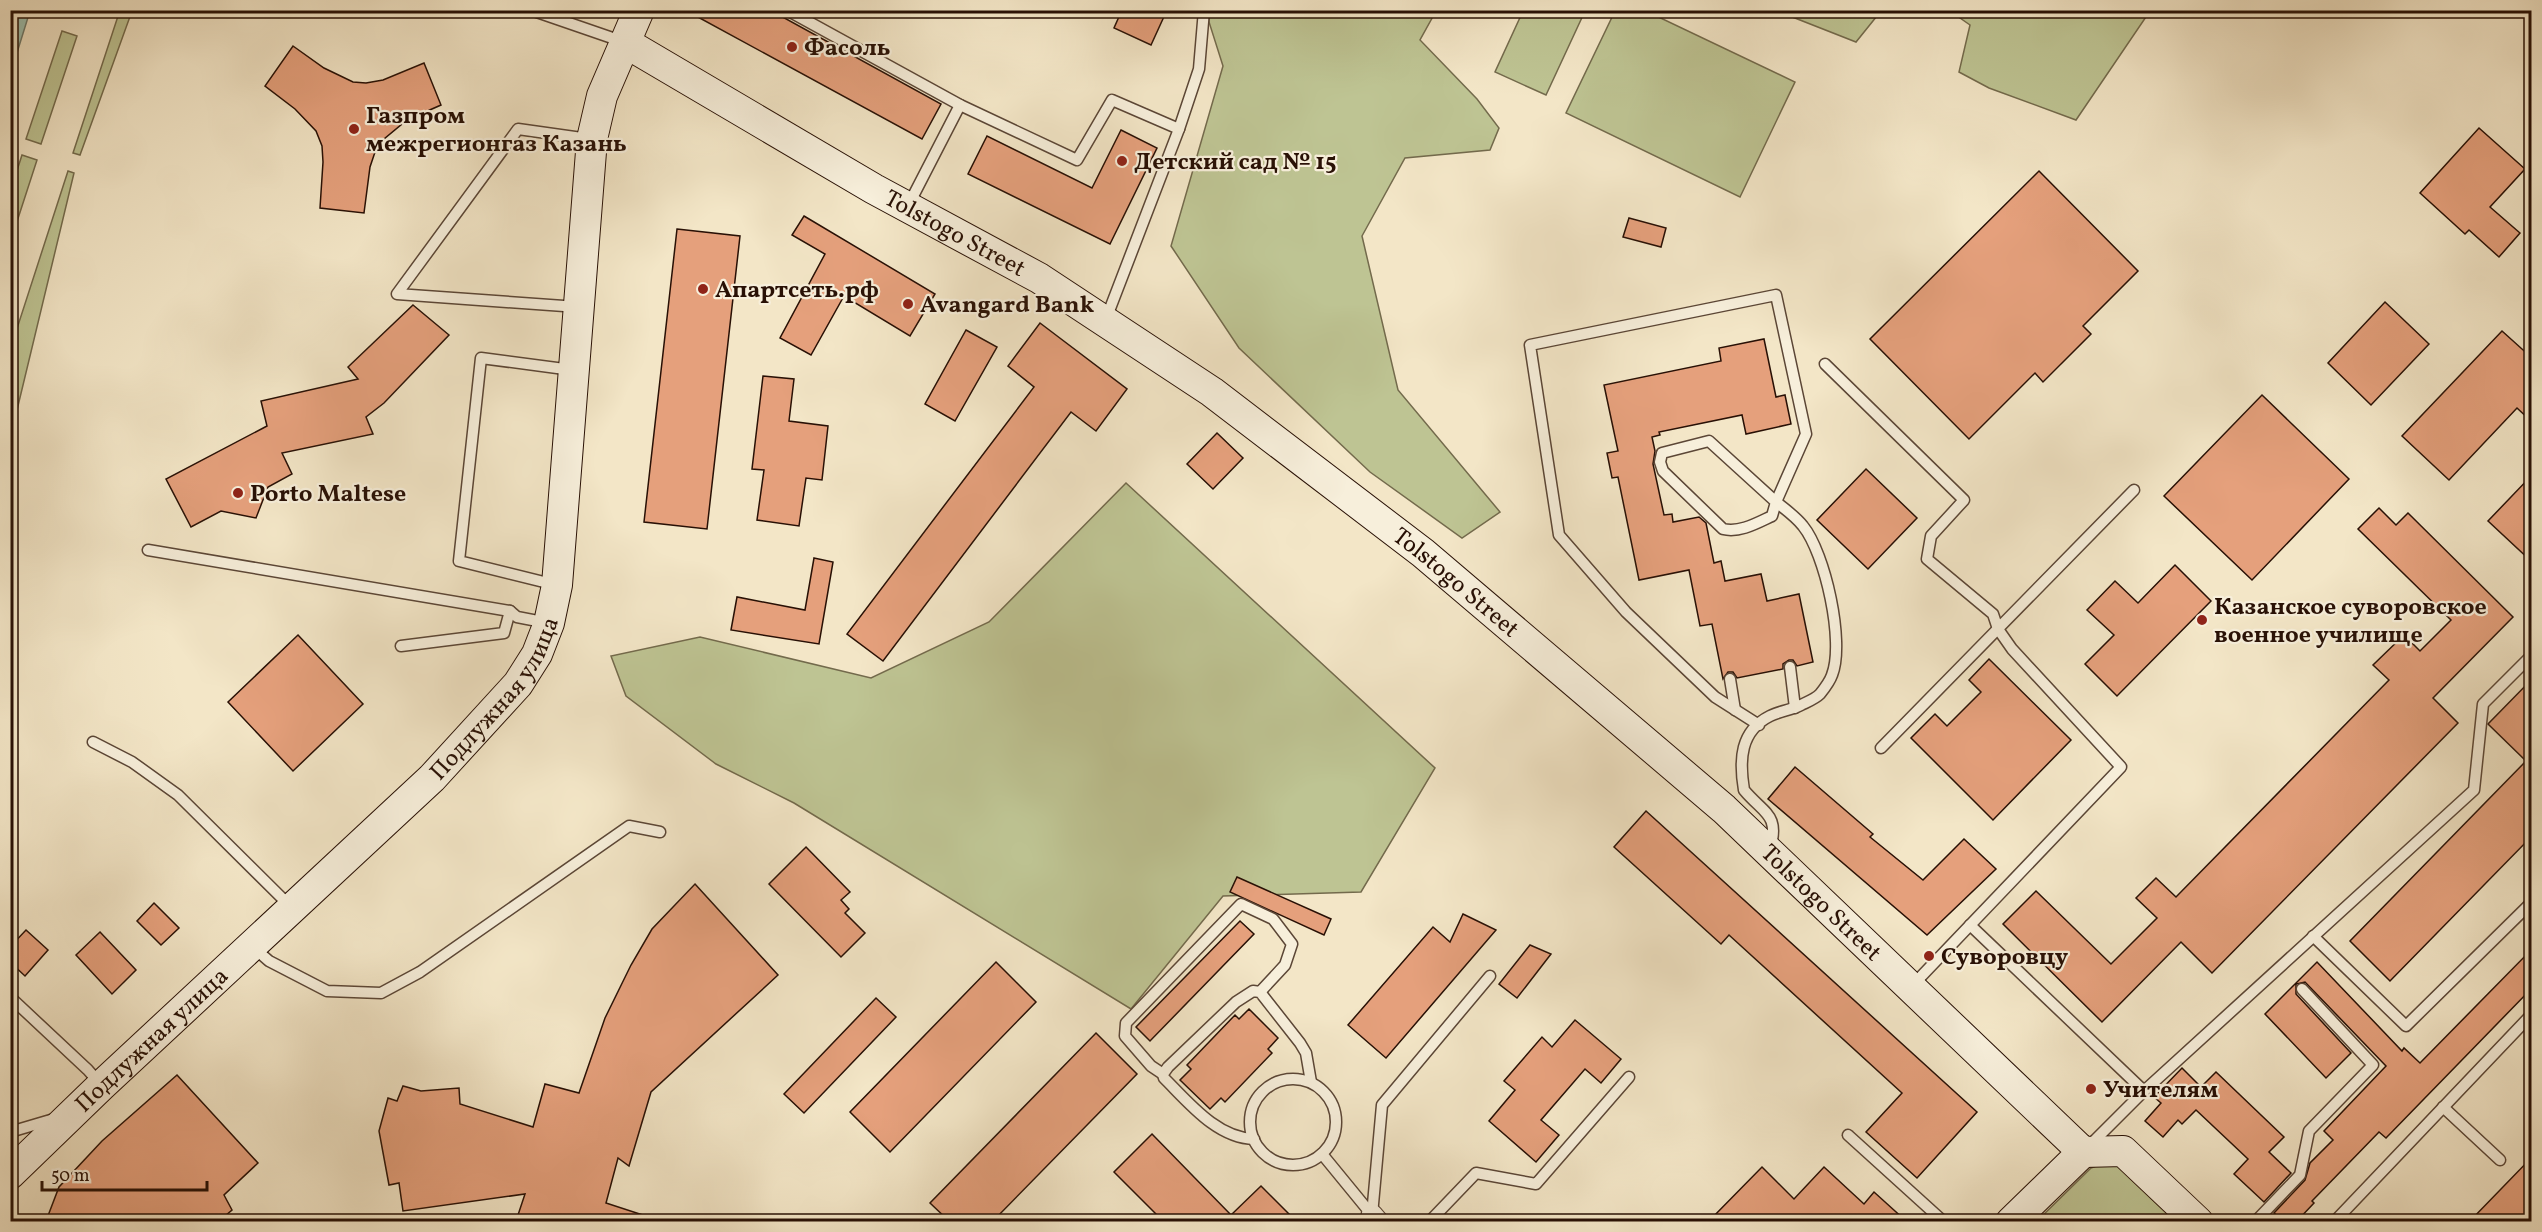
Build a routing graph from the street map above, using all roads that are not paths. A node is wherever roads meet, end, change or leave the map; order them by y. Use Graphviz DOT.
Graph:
graph roads {
  1 [pos="531,10"];
  2 [pos="639,10"];
  3 [pos="787,10"];
  4 [pos="1204,10"];
  5 [pos="626,43"];
  6 [pos="960,105"];
  7 [pos="1179,129"];
  8 [pos="592,139"];
  9 [pos="907,207"];
  10 [pos="580,308"];
  11 [pos="1105,322"];
  12 [pos="1825,364"];
  13 [pos="576,370"];
  14 [pos="2134,490"];
  15 [pos="1776,502"];
  16 [pos="148,550"];
  17 [pos="557,585"];
  18 [pos="510,611"];
  19 [pos="549,623"];
  20 [pos="1998,629"];
  21 [pos="401,646"];
  22 [pos="2532,655"];
  23 [pos="1790,667"];
  24 [pos="1730,679"];
  25 [pos="1795,708"];
  26 [pos="1735,710"];
  27 [pos="1759,725"];
  28 [pos="93,742"];
  29 [pos="1881,748"];
  30 [pos="660,832"];
  31 [pos="1770,852"];
  32 [pos="2532,902"];
  33 [pos="292,908"];
  34 [pos="1970,925"];
  35 [pos="2313,936"];
  36 [pos="252,945"];
  37 [pos="1490,976"];
  38 [pos="1910,987"];
  39 [pos="2301,989"];
  40 [pos="1260,992"];
  41 [pos="10,998"];
  42 [pos="2532,1014"];
  43 [pos="1163,1074"];
  44 [pos="1629,1077"];
  45 [pos="1311,1082"];
  46 [pos="101,1086"];
  47 [pos="2144,1091"];
  48 [pos="2443,1107"];
  49 [pos="71,1114"];
  50 [pos="10,1132"];
  51 [pos="1848,1135"];
  52 [pos="1254,1139"];
  53 [pos="2083,1152"];
  54 [pos="1322,1154"];
  55 [pos="2500,1160"];
  56 [pos="10,1174"];
  57 [pos="1375,1218"];
  58 [pos="1429,1221"];
  59 [pos="1944,1221"];
  60 [pos="2011,1221"];
  61 [pos="2198,1221"];
  62 [pos="2255,1221"];
  63 [pos="2334,1221"];
  1 -- 5 [label="lane"];
  2 -- 5 [label="street, Подлужная улица"];
  3 -- 6 [label="lane"];
  4 -- 7 [label="lane"];
  5 -- 8 [label="street, Подлужная улица"];
  5 -- 9 [label="street, Tolstogo Street"];
  6 -- 7 [label="lane"];
  6 -- 9 [label="lane"];
  7 -- 11 [label="lane"];
  8 -- 10 [label="street, Подлужная улица"];
  8 -- 10 [label="lane"];
  9 -- 11 [label="street, Tolstogo Street"];
  10 -- 13 [label="street, Подлужная улица"];
  11 -- 31 [label="street, Tolstogo Street"];
  12 -- 20 [label="lane"];
  13 -- 17 [label="street, Подлужная улица"];
  13 -- 17 [label="lane"];
  14 -- 20 [label="lane"];
  15 -- 15 [label="lane"];
  15 -- 25 [label="lane"];
  15 -- 26 [label="lane"];
  16 -- 18 [label="lane"];
  17 -- 19 [label="street, Подлужная улица"];
  18 -- 19 [label="lane"];
  18 -- 21 [label="lane"];
  19 -- 33 [label="street, Подлужная улица"];
  20 -- 29 [label="lane"];
  20 -- 34 [label="lane"];
  22 -- 35 [label="lane"];
  23 -- 25 [label="lane"];
  24 -- 26 [label="lane"];
  25 -- 27 [label="lane"];
  26 -- 27 [label="lane"];
  27 -- 31 [label="lane"];
  28 -- 33 [label="lane"];
  30 -- 36 [label="lane"];
  31 -- 38 [label="street, Tolstogo Street"];
  32 -- 35 [label="lane"];
  33 -- 36 [label="street, Подлужная улица"];
  34 -- 38 [label="lane"];
  34 -- 47 [label="lane"];
  35 -- 47 [label="lane"];
  36 -- 46 [label="street, Подлужная улица"];
  37 -- 57 [label="lane"];
  38 -- 53 [label="street, Tolstogo Street"];
  39 -- 62 [label="lane"];
  40 -- 43 [label="lane"];
  40 -- 43 [label="lane"];
  40 -- 45 [label="lane"];
  41 -- 46 [label="lane"];
  42 -- 48 [label="lane"];
  43 -- 52 [label="lane"];
  44 -- 58 [label="lane"];
  45 -- 52 [label="lane"];
  45 -- 54 [label="lane"];
  46 -- 49 [label="street, Подлужная улица"];
  47 -- 53 [label="lane"];
  48 -- 55 [label="lane"];
  48 -- 63 [label="lane"];
  49 -- 50 [label="lane"];
  49 -- 56 [label="street, Подлужная улица"];
  51 -- 59 [label="lane"];
  52 -- 54 [label="lane"];
  53 -- 60 [label="street"];
  53 -- 61 [label="street"];
  54 -- 57 [label="lane"];
}
